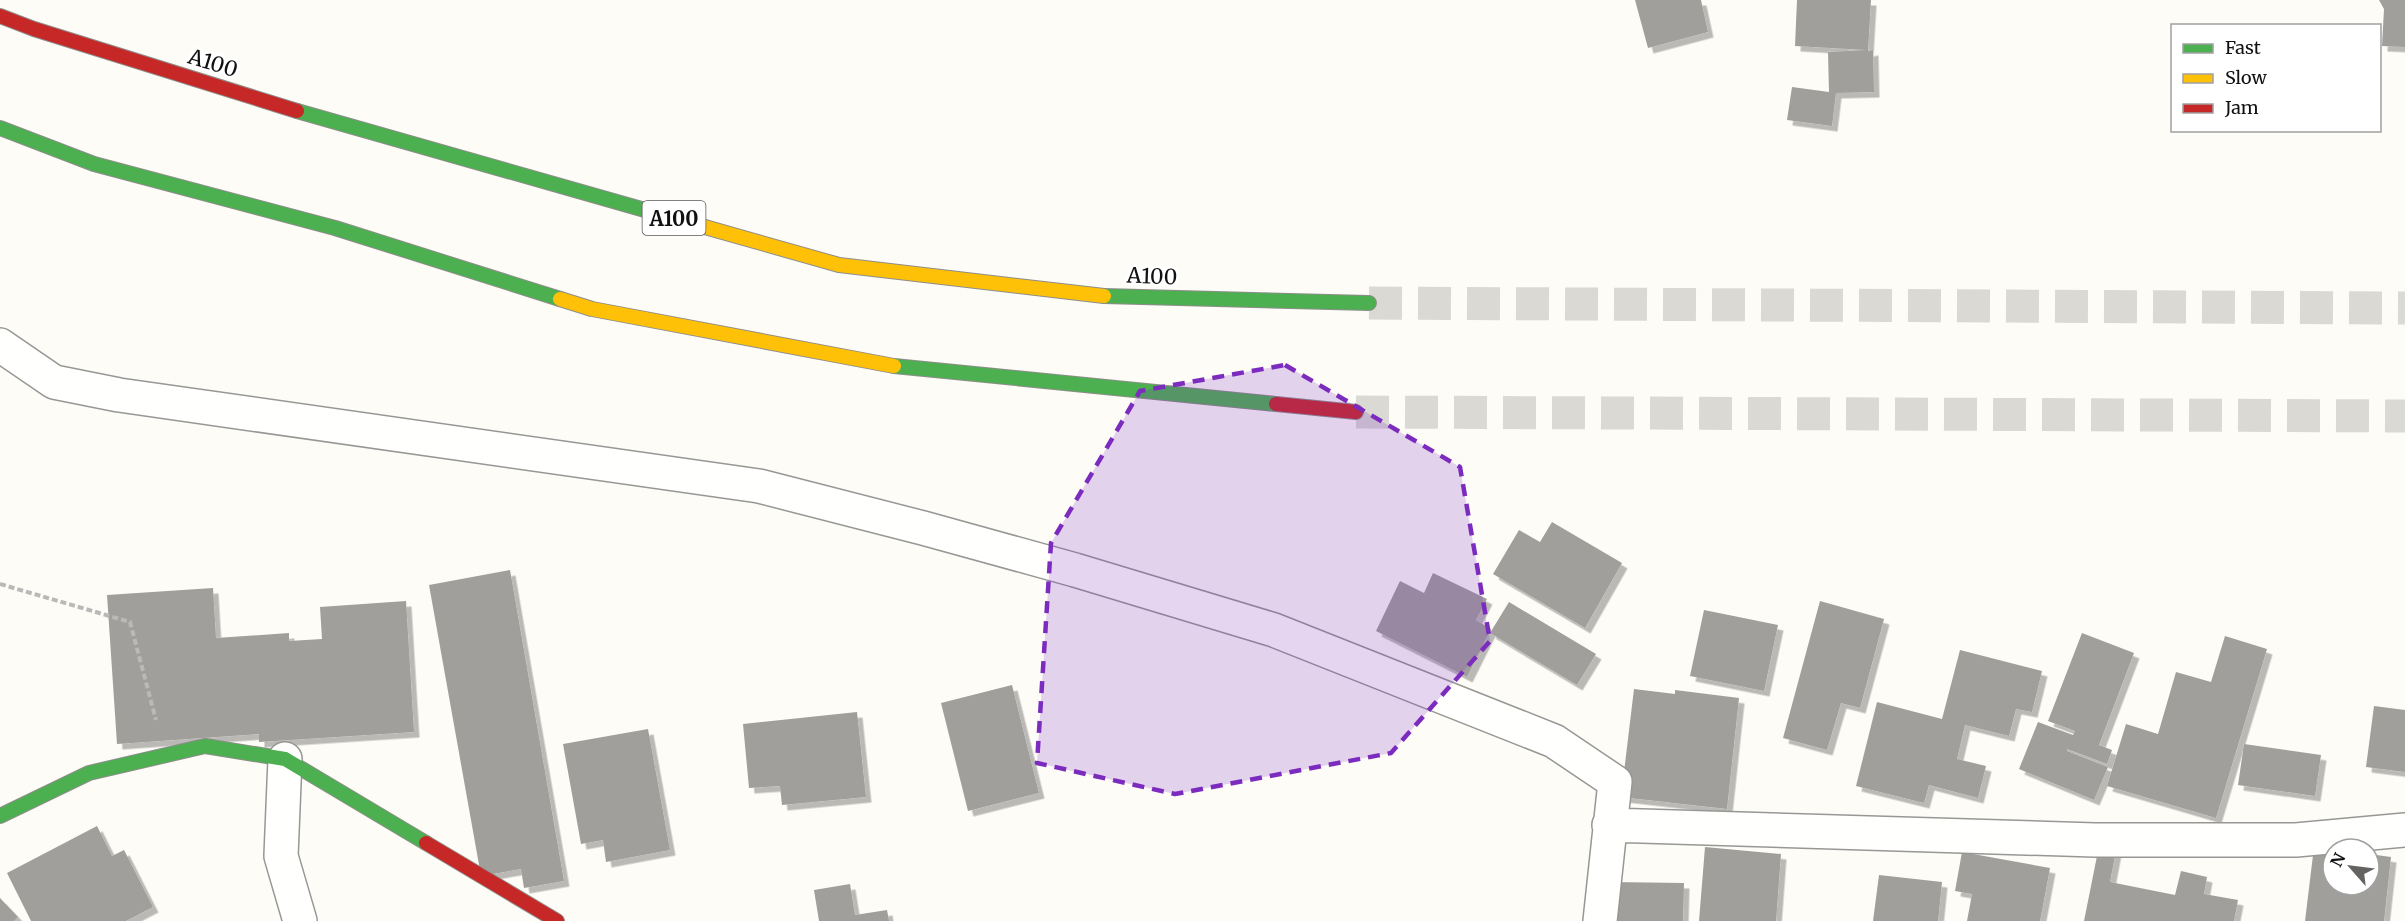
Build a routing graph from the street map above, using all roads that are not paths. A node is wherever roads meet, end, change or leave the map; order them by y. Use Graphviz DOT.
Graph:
graph roads {
  1 [pos="0,16"];
  2 [pos="0,128"];
  3 [pos="1369,303"];
  4 [pos="0,345"];
  5 [pos="1356,412"];
  6 [pos="285,759"];
  7 [pos="0,816"];
  8 [pos="1609,825"];
  9 [pos="2405,830"];
  10 [pos="300,921"];
  11 [pos="557,921"];
  12 [pos="1600,921"];
  1 -- 3 [label="main road, A100 / A100"];
  2 -- 5 [label="main road"];
  4 -- 8 [label="street"];
  6 -- 7 [label="main road"];
  6 -- 10 [label="street"];
  6 -- 11 [label="main road"];
  8 -- 9 [label="street"];
  8 -- 12 [label="street"];
}
